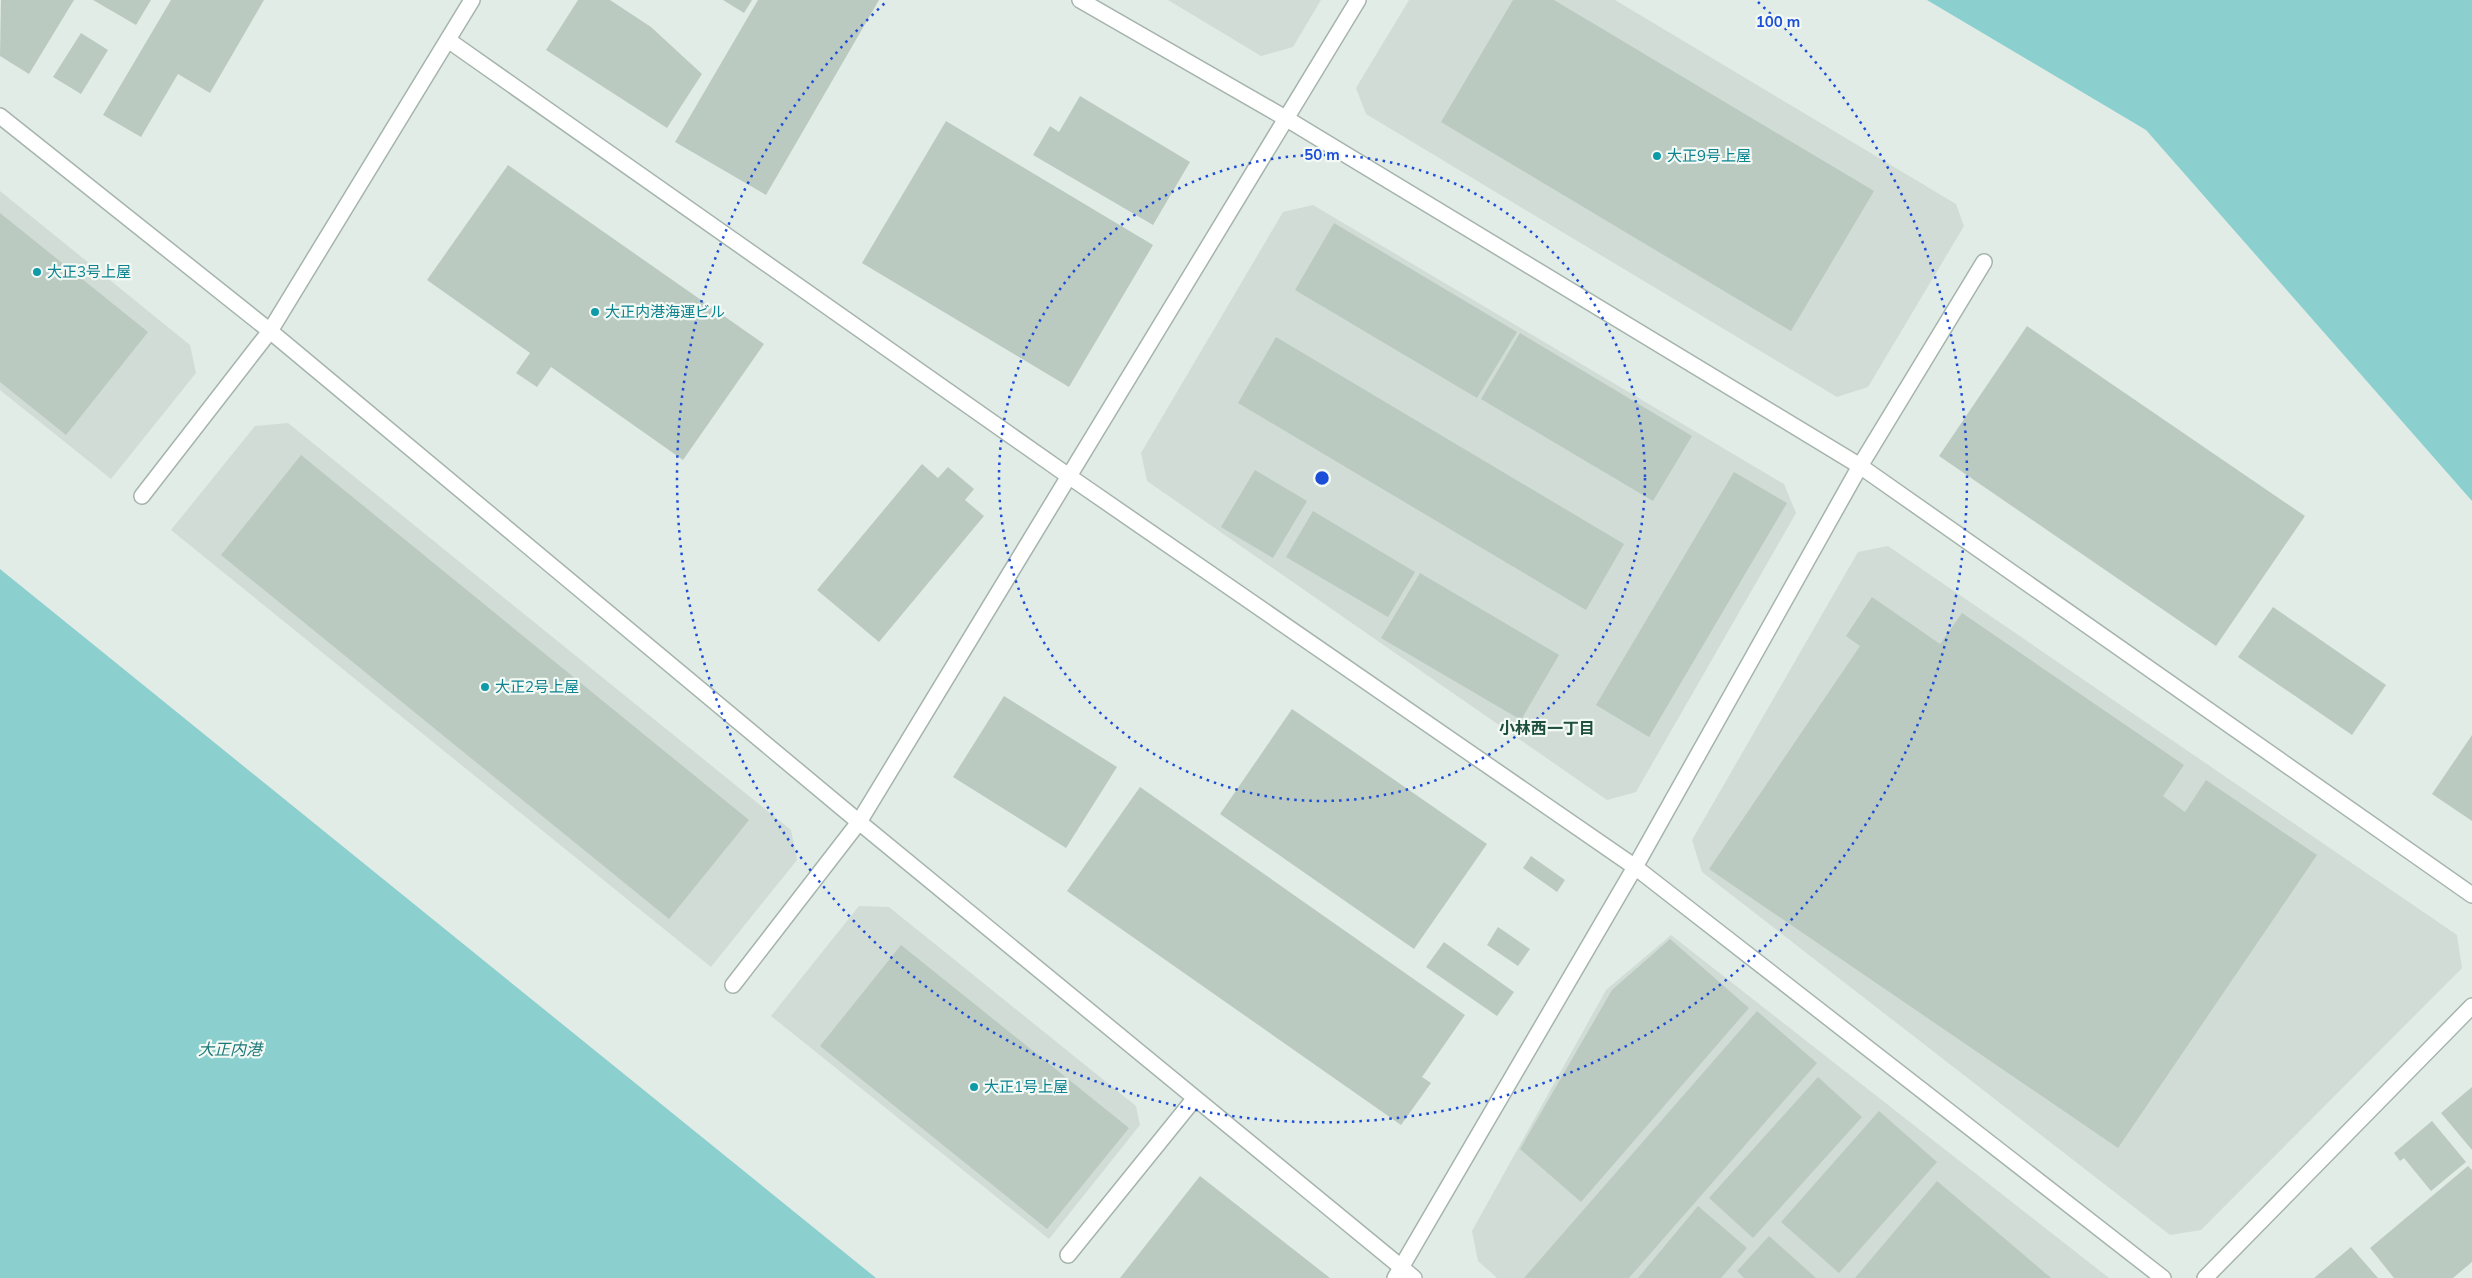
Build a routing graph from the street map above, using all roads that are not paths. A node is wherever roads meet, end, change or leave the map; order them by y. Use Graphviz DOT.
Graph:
graph roads {
  1 [pos="472,0"];
  2 [pos="1080,0"];
  3 [pos="1358,0"];
  4 [pos="448,40"];
  5 [pos="0,116"];
  6 [pos="1287,119"];
  7 [pos="1984,262"];
  8 [pos="270,331"];
  9 [pos="1860,466"];
  10 [pos="1070,477"];
  11 [pos="142,496"];
  12 [pos="859,822"];
  13 [pos="1635,867"];
  14 [pos="2472,896"];
  15 [pos="733,985"];
  16 [pos="2472,1006"];
  17 [pos="1195,1098"];
  18 [pos="1068,1255"];
  19 [pos="1398,1272"];
  20 [pos="1414,1278"];
  21 [pos="2163,1278"];
  22 [pos="2204,1278"];
  1 -- 4 [label="street"];
  2 -- 6 [label="street"];
  3 -- 6 [label="street"];
  4 -- 8 [label="street"];
  4 -- 10 [label="street"];
  5 -- 8 [label="street"];
  6 -- 9 [label="street"];
  6 -- 10 [label="street"];
  7 -- 9 [label="street"];
  8 -- 11 [label="street"];
  8 -- 12 [label="street"];
  9 -- 13 [label="street"];
  9 -- 14 [label="street"];
  10 -- 12 [label="street"];
  10 -- 13 [label="street"];
  12 -- 15 [label="street"];
  12 -- 17 [label="street"];
  13 -- 19 [label="street"];
  13 -- 21 [label="street"];
  16 -- 22 [label="street"];
  17 -- 18 [label="street"];
  17 -- 19 [label="street"];
  19 -- 20 [label="street"];
}
